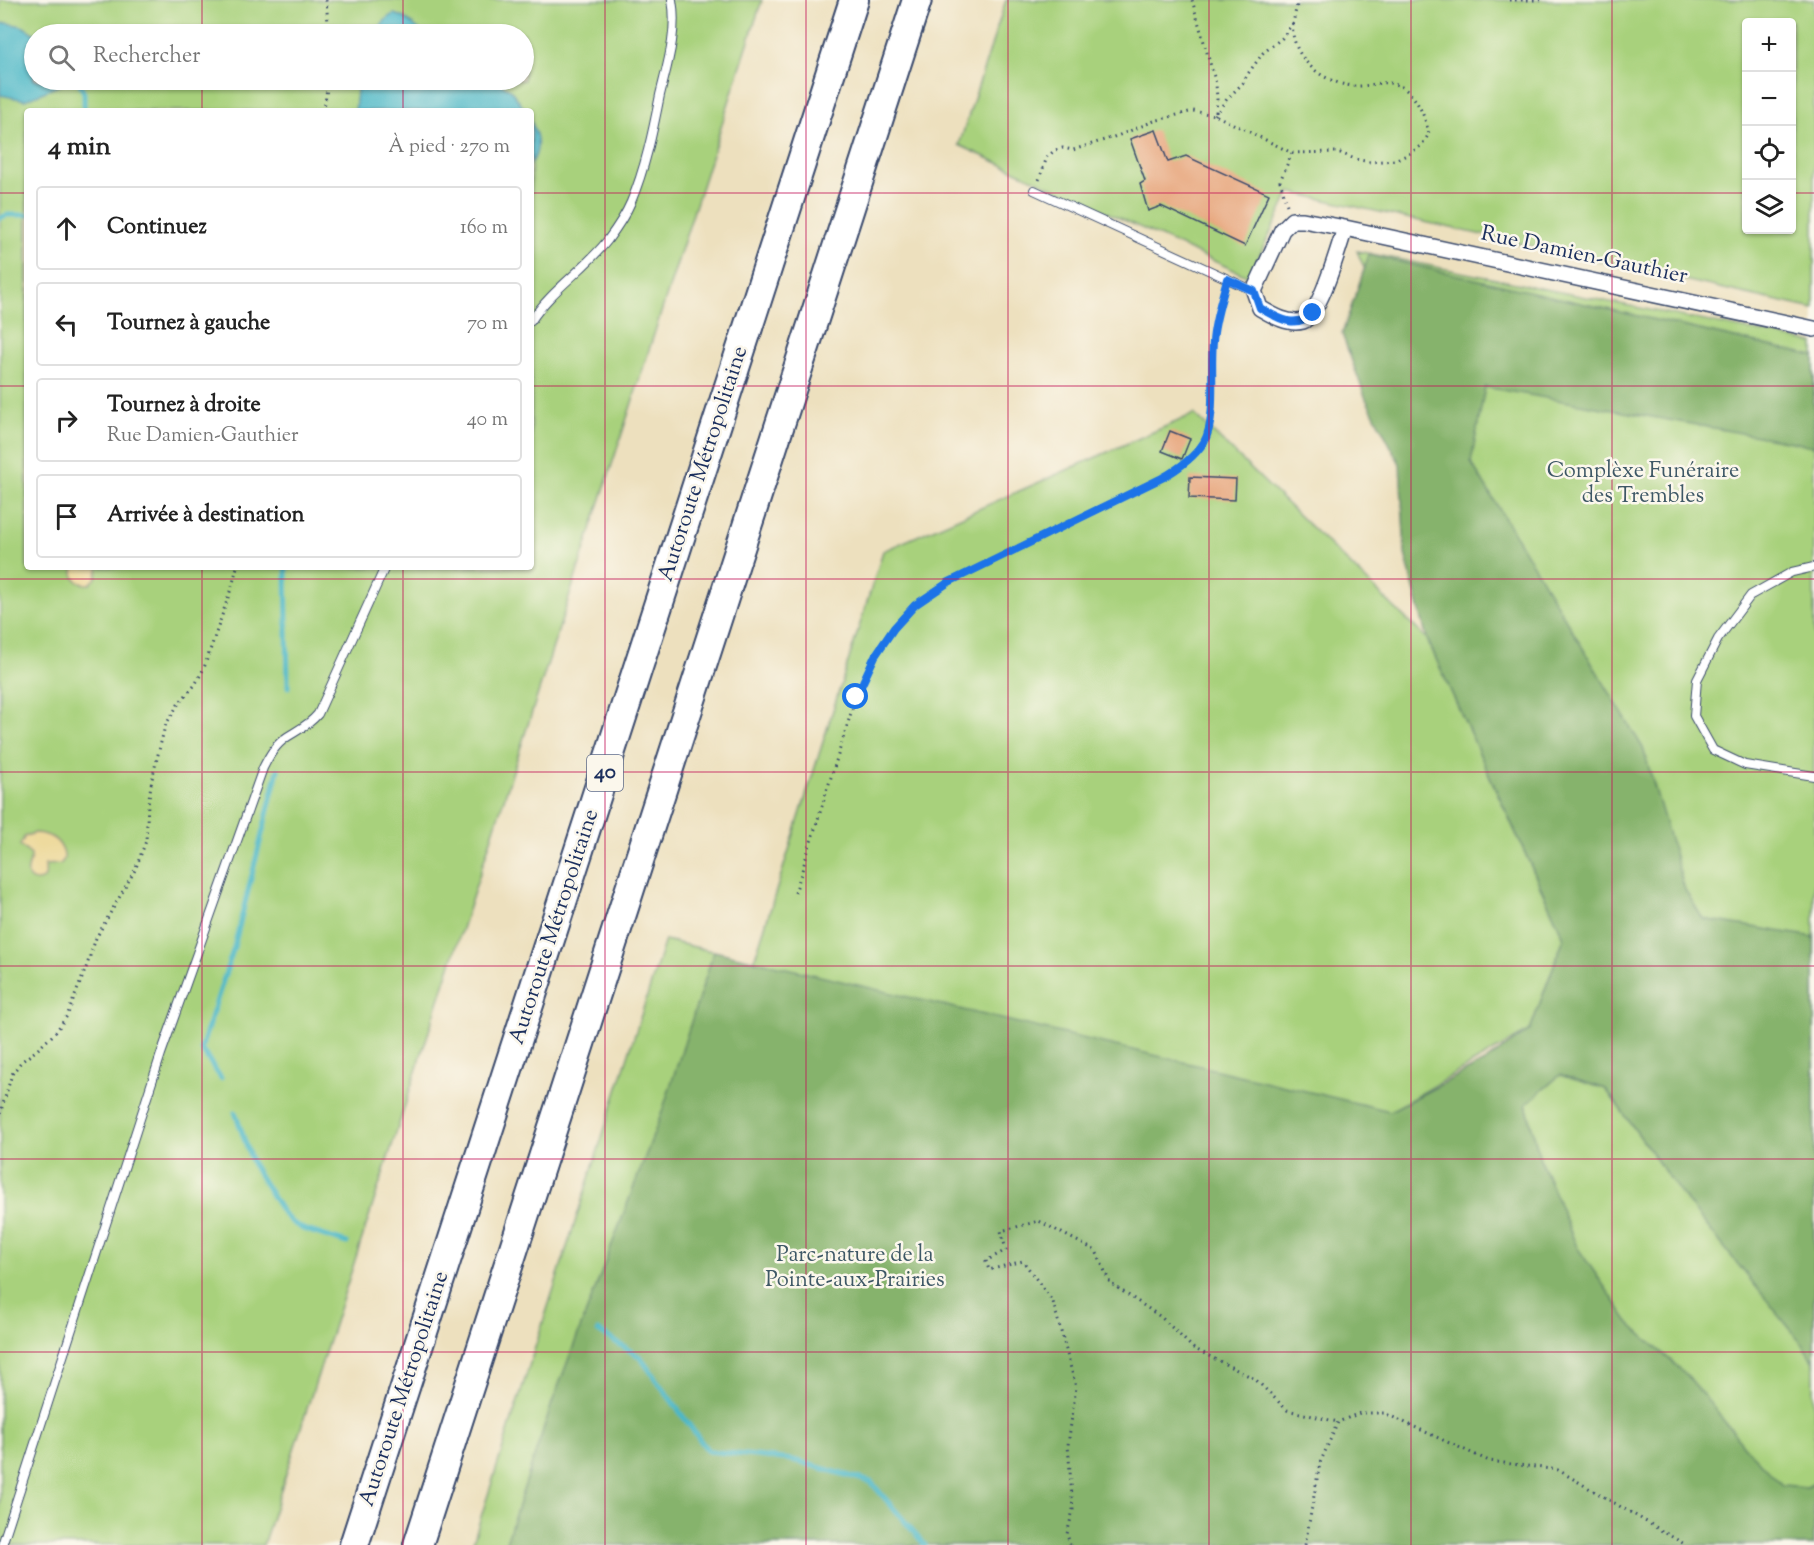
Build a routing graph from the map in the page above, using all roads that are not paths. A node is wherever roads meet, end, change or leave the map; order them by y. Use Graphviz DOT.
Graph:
graph roads {
  1 [pos="672,0"];
  2 [pos="854,0"];
  3 [pos="917,0"];
  4 [pos="1034,190"];
  5 [pos="1346,228"];
  6 [pos="1254,291"];
  7 [pos="534,317"];
  8 [pos="1814,329"];
  9 [pos="1814,567"];
  10 [pos="384,570"];
  11 [pos="1814,776"];
  12 [pos="2,1545"];
  13 [pos="354,1545"];
  14 [pos="418,1545"];
  1 -- 7 [label="lane"];
  2 -- 13 [label="highway, Autoroute Métropolitaine / 40"];
  3 -- 14 [label="highway"];
  4 -- 6 [label="lane"];
  5 -- 6 [label="street, Rue Damien-Gauthier"];
  5 -- 6 [label="street"];
  5 -- 8 [label="street, Rue Damien-Gauthier"];
  9 -- 11 [label="lane"];
  10 -- 12 [label="lane"];
}
